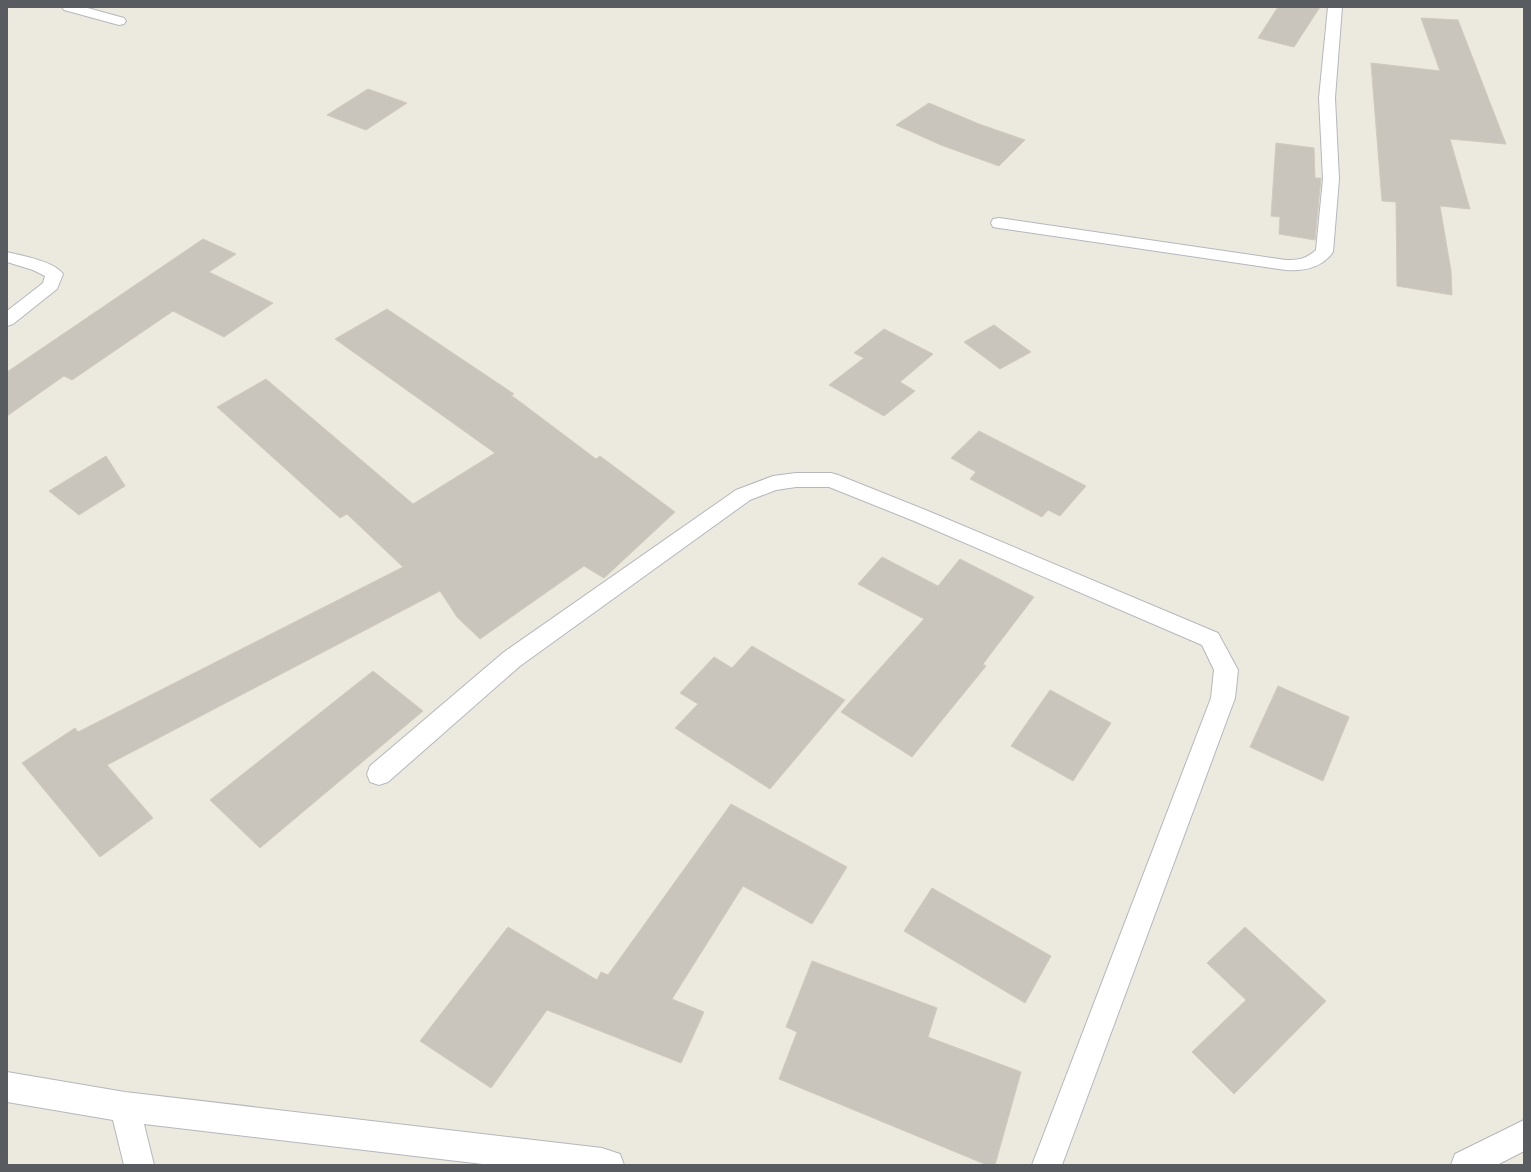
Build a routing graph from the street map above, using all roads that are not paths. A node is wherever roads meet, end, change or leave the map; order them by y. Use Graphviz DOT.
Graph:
graph roads {
  1 [pos="68,7"];
  2 [pos="1336,7"];
  3 [pos="119,21"];
  4 [pos="999,223"];
  5 [pos="7,257"];
  6 [pos="7,320"];
  7 [pos="379,774"];
  8 [pos="7,1087"];
  9 [pos="125,1107"];
  10 [pos="1524,1135"];
  11 [pos="139,1165"];
  12 [pos="609,1165"];
  13 [pos="1047,1165"];
  14 [pos="1466,1165"];
  1 -- 3 [label="street"];
  2 -- 4 [label="street"];
  5 -- 6 [label="street"];
  7 -- 13 [label="street"];
  8 -- 9 [label="street"];
  9 -- 11 [label="street"];
  9 -- 12 [label="street"];
  10 -- 14 [label="street"];
}
